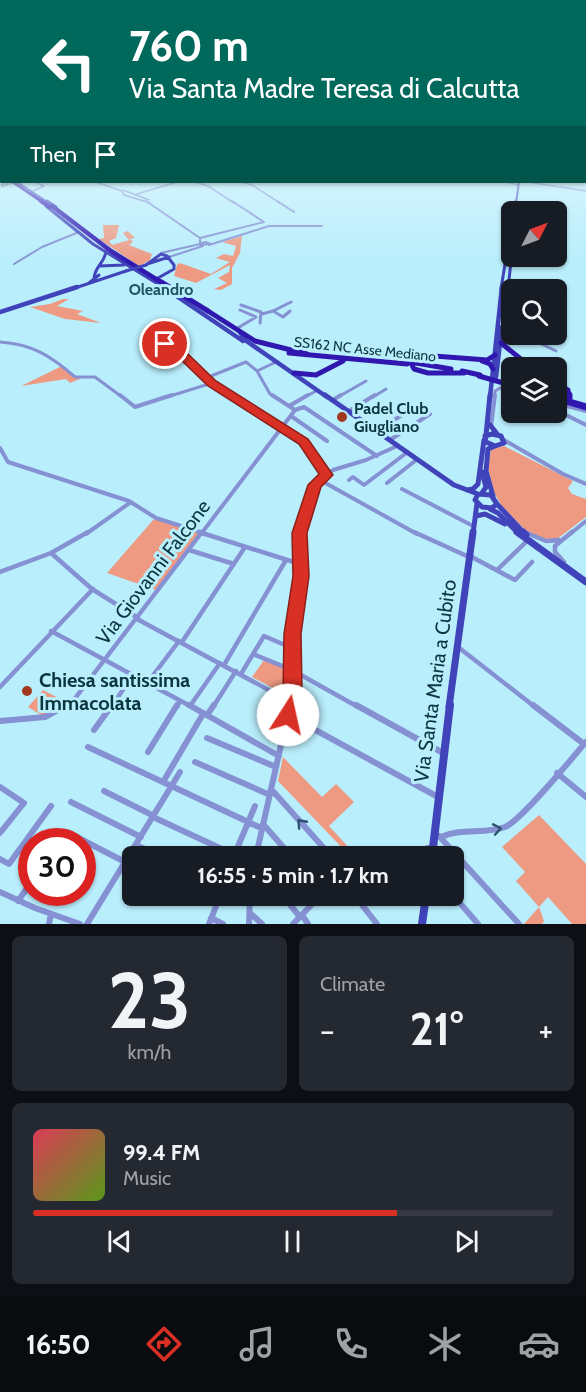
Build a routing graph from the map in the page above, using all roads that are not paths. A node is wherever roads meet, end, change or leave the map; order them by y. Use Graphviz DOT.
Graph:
graph roads {
  1 [pos="13,183"];
  2 [pos="14,183"];
  3 [pos="15,183"];
  4 [pos="38,183"];
  5 [pos="101,183"];
  6 [pos="101,183"];
  7 [pos="174,183"];
  8 [pos="198,183"];
  9 [pos="245,183"];
  10 [pos="518,183"];
  11 [pos="534,183"];
  12 [pos="586,191"];
  13 [pos="30,192"];
  14 [pos="136,195"];
  15 [pos="516,201"];
  16 [pos="294,212"];
  17 [pos="322,226"];
  18 [pos="79,232"];
  19 [pos="88,236"];
  20 [pos="202,237"];
  21 [pos="201,244"];
  22 [pos="208,244"];
  23 [pos="99,247"];
  24 [pos="106,249"];
  25 [pos="161,253"];
  26 [pos="177,254"];
  27 [pos="155,256"];
  28 [pos="162,259"];
  29 [pos="170,260"];
  30 [pos="154,262"];
  31 [pos="14,264"];
  32 [pos="146,265"];
  33 [pos="174,265"];
  34 [pos="99,266"];
  35 [pos="130,267"];
  36 [pos="95,272"];
  37 [pos="147,272"];
  38 [pos="166,273"];
  39 [pos="115,275"];
  40 [pos="101,277"];
  41 [pos="94,278"];
  42 [pos="159,278"];
  43 [pos="152,280"];
  44 [pos="183,297"];
  45 [pos="291,302"];
  46 [pos="242,305"];
  47 [pos="240,310"];
  48 [pos="0,311"];
  49 [pos="273,311"];
  50 [pos="290,311"];
  51 [pos="207,312"];
  52 [pos="501,313"];
  53 [pos="261,314"];
  54 [pos="260,323"];
  55 [pos="236,329"];
  56 [pos="153,338"];
  57 [pos="0,342"];
  58 [pos="501,343"];
  59 [pos="503,345"];
  60 [pos="544,345"];
  61 [pos="509,351"];
  62 [pos="556,351"];
  63 [pos="497,353"];
  64 [pos="307,355"];
  65 [pos="453,357"];
  66 [pos="517,357"];
  67 [pos="357,360"];
  68 [pos="445,360"];
  69 [pos="480,360"];
  70 [pos="274,363"];
  71 [pos="407,363"];
  72 [pos="418,364"];
  73 [pos="493,369"];
  74 [pos="454,370"];
  75 [pos="257,371"];
  76 [pos="323,371"];
  77 [pos="294,373"];
  78 [pos="464,373"];
  79 [pos="479,376"];
  80 [pos="206,378"];
  81 [pos="308,379"];
  82 [pos="366,381"];
  83 [pos="212,383"];
  84 [pos="501,383"];
  85 [pos="497,385"];
  86 [pos="501,385"];
  87 [pos="386,389"];
  88 [pos="567,389"];
  89 [pos="316,391"];
  90 [pos="333,400"];
  91 [pos="568,400"];
  92 [pos="567,401"];
  93 [pos="416,405"];
  94 [pos="289,406"];
  95 [pos="567,406"];
  96 [pos="586,407"];
  97 [pos="295,410"];
  98 [pos="348,411"];
  99 [pos="430,414"];
  100 [pos="567,414"];
  101 [pos="291,416"];
  102 [pos="586,425"];
  103 [pos="281,428"];
  104 [pos="491,428"];
  105 [pos="377,431"];
  106 [pos="498,435"];
  107 [pos="485,438"];
  108 [pos="390,440"];
  109 [pos="327,441"];
  110 [pos="500,443"];
  111 [pos="395,447"];
  112 [pos="0,448"];
  113 [pos="405,454"];
  114 [pos="377,456"];
  115 [pos="415,461"];
  116 [pos="481,468"];
  117 [pos="322,478"];
  118 [pos="349,480"];
  119 [pos="387,483"];
  120 [pos="586,484"];
  121 [pos="402,489"];
  122 [pos="462,489"];
  123 [pos="493,496"];
  124 [pos="478,498"];
  125 [pos="131,502"];
  126 [pos="497,504"];
  127 [pos="488,508"];
  128 [pos="475,518"];
  129 [pos="586,521"];
  130 [pos="515,528"];
  131 [pos="201,533"];
  132 [pos="566,538"];
  133 [pos="526,542"];
  134 [pos="245,547"];
  135 [pos="189,550"];
  136 [pos="51,553"];
  137 [pos="467,555"];
  138 [pos="286,560"];
  139 [pos="532,562"];
  140 [pos="564,562"];
  141 [pos="234,564"];
  142 [pos="300,564"];
  143 [pos="497,570"];
  144 [pos="0,572"];
  145 [pos="586,580"];
  146 [pos="93,589"];
  147 [pos="137,618"];
  148 [pos="51,631"];
  149 [pos="181,642"];
  150 [pos="458,647"];
  151 [pos="292,648"];
  152 [pos="253,654"];
  153 [pos="106,659"];
  154 [pos="222,664"];
  155 [pos="292,670"];
  156 [pos="238,673"];
  157 [pos="134,674"];
  158 [pos="148,682"];
  159 [pos="0,687"];
  160 [pos="293,692"];
  161 [pos="281,695"];
  162 [pos="180,700"];
  163 [pos="291,702"];
  164 [pos="190,706"];
  165 [pos="205,715"];
  166 [pos="288,715"];
  167 [pos="0,721"];
  168 [pos="94,730"];
  169 [pos="207,738"];
  170 [pos="585,743"];
  171 [pos="88,747"];
  172 [pos="148,752"];
  173 [pos="443,753"];
  174 [pos="279,756"];
  175 [pos="195,762"];
  176 [pos="276,767"];
  177 [pos="180,772"];
  178 [pos="557,773"];
  179 [pos="163,782"];
  180 [pos="0,787"];
  181 [pos="172,787"];
  182 [pos="104,791"];
  183 [pos="270,792"];
  184 [pos="438,797"];
  185 [pos="586,797"];
  186 [pos="71,802"];
  187 [pos="51,806"];
  188 [pos="255,806"];
  189 [pos="154,817"];
  190 [pos="248,823"];
  191 [pos="262,826"];
  192 [pos="0,834"];
  193 [pos="438,836"];
  194 [pos="141,837"];
  195 [pos="136,845"];
  196 [pos="214,846"];
  197 [pos="239,846"];
  198 [pos="258,846"];
  199 [pos="281,846"];
  200 [pos="321,846"];
  201 [pos="434,846"];
  202 [pos="96,847"];
  203 [pos="0,859"];
  204 [pos="122,860"];
  205 [pos="122,867"];
  206 [pos="0,892"];
  207 [pos="18,900"];
  208 [pos="32,906"];
  209 [pos="215,906"];
  210 [pos="250,906"];
  211 [pos="292,906"];
  212 [pos="310,906"];
  213 [pos="363,906"];
  214 [pos="425,906"];
  215 [pos="462,906"];
  216 [pos="250,913"];
  217 [pos="51,914"];
  218 [pos="301,916"];
  219 [pos="210,921"];
  220 [pos="49,924"];
  221 [pos="80,924"];
  222 [pos="87,924"];
  223 [pos="223,924"];
  224 [pos="249,924"];
  225 [pos="262,924"];
  226 [pos="293,924"];
  227 [pos="308,924"];
  228 [pos="377,924"];
  229 [pos="422,924"];
  230 [pos="478,924"];
  231 [pos="519,924"];
  1 -- 13 [label="main road, bridge"];
  2 -- 19 [label="highway, SS162 NC Asse Mediano, bridge"];
  3 -- 13 [label="main road, bridge"];
  4 -- 13 [label="street"];
  5 -- 14 [label="street"];
  6 -- 20 [label="street"];
  7 -- 14 [label="street"];
  8 -- 20 [label="street"];
  9 -- 16 [label="street"];
  10 -- 15 [label="main road"];
  11 -- 12 [label="street"];
  13 -- 18 [label="main road"];
  13 -- 24 [label="main road"];
  14 -- 20 [label="street"];
  17 -- 22 [label="street"];
  18 -- 23 [label="main road"];
  18 -- 31 [label="street"];
  19 -- 23 [label="highway"];
  19 -- 24 [label="highway"];
  19 -- 44 [label="highway, SS162 NC Asse Mediano"];
  19 -- 51 [label="highway, SS162 NC Asse Mediano"];
  20 -- 21 [label="street"];
  20 -- 22 [label="street"];
  21 -- 22 [label="street"];
  21 -- 25 [label="street"];
  21 -- 26 [label="street"];
  23 -- 24 [label="main road"];
  24 -- 34 [label="main road"];
  24 -- 35 [label="main road"];
  24 -- 37 [label="main road"];
  25 -- 27 [label="main road"];
  25 -- 29 [label="main road"];
  26 -- 29 [label="main road"];
  27 -- 28 [label="main road"];
  27 -- 32 [label="main road"];
  28 -- 29 [label="main road"];
  28 -- 30 [label="main road"];
  29 -- 30 [label="main road"];
  29 -- 33 [label="main road"];
  30 -- 32 [label="main road"];
  32 -- 39 [label="main road, bridge"];
  33 -- 38 [label="main road"];
  34 -- 35 [label="main road"];
  34 -- 36 [label="main road"];
  35 -- 43 [label="main road"];
  36 -- 40 [label="main road"];
  36 -- 41 [label="main road"];
  37 -- 38 [label="main road"];
  37 -- 42 [label="main road"];
  38 -- 42 [label="main road"];
  39 -- 40 [label="main road"];
  40 -- 41 [label="main road"];
  40 -- 48 [label="main road"];
  41 -- 48 [label="main road"];
  42 -- 55 [label="main road"];
  43 -- 44 [label="highway"];
  43 -- 70 [label="main road"];
  44 -- 51 [label="highway, SS162 NC Asse Mediano"];
  45 -- 49 [label="street"];
  46 -- 53 [label="street"];
  47 -- 55 [label="street"];
  49 -- 50 [label="street"];
  49 -- 53 [label="street"];
  51 -- 64 [label="highway, SS162 NC Asse Mediano, bridge"];
  51 -- 64 [label="highway, SS162 NC Asse Mediano, bridge"];
  52 -- 63 [label="main road"];
  53 -- 54 [label="street"];
  55 -- 77 [label="main road"];
  56 -- 80 [label="street"];
  57 -- 83 [label="street"];
  58 -- 63 [label="main road"];
  59 -- 61 [label="highway"];
  60 -- 62 [label="street"];
  61 -- 63 [label="highway"];
  61 -- 66 [label="highway"];
  63 -- 69 [label="highway"];
  63 -- 73 [label="main road"];
  63 -- 85 [label="main road"];
  64 -- 67 [label="highway, SS162 NC Asse Mediano"];
  64 -- 71 [label="highway, SS162 NC Asse Mediano"];
  64 -- 76 [label="highway"];
  65 -- 68 [label="highway"];
  65 -- 69 [label="highway"];
  65 -- 78 [label="highway"];
  67 -- 71 [label="highway, SS162 NC Asse Mediano"];
  67 -- 76 [label="highway"];
  68 -- 72 [label="highway"];
  68 -- 74 [label="highway"];
  69 -- 73 [label="highway"];
  70 -- 75 [label="street"];
  70 -- 89 [label="main road"];
  71 -- 72 [label="highway, SS162 NC Asse Mediano, bridge"];
  72 -- 74 [label="highway, SS162 NC Asse Mediano"];
  72 -- 78 [label="highway, SS162 NC Asse Mediano"];
  73 -- 107 [label="main road"];
  74 -- 79 [label="highway, SS162 NC Asse Mediano"];
  75 -- 80 [label="street"];
  75 -- 94 [label="street"];
  76 -- 81 [label="highway"];
  77 -- 81 [label="highway"];
  78 -- 79 [label="highway, SS162 NC Asse Mediano"];
  79 -- 84 [label="highway, SS162 NC Asse Mediano, bridge"];
  80 -- 83 [label="street"];
  81 -- 90 [label="main road"];
  82 -- 90 [label="street"];
  83 -- 103 [label="street"];
  85 -- 86 [label="street"];
  85 -- 104 [label="street"];
  85 -- 104 [label="main road"];
  87 -- 98 [label="street"];
  88 -- 91 [label="highway"];
  89 -- 94 [label="street"];
  89 -- 111 [label="main road"];
  90 -- 98 [label="main road"];
  91 -- 96 [label="highway"];
  92 -- 96 [label="highway"];
  93 -- 105 [label="street"];
  94 -- 97 [label="street"];
  95 -- 96 [label="street"];
  97 -- 101 [label="street, Via Giovanni Falcone"];
  97 -- 114 [label="street"];
  98 -- 105 [label="main road"];
  99 -- 108 [label="street"];
  100 -- 102 [label="street"];
  101 -- 103 [label="street, Via Giovanni Falcone"];
  101 -- 109 [label="street"];
  103 -- 117 [label="street"];
  103 -- 131 [label="street, Via Giovanni Falcone"];
  104 -- 106 [label="main road"];
  105 -- 108 [label="main road"];
  106 -- 107 [label="main road"];
  106 -- 110 [label="main road"];
  107 -- 110 [label="main road"];
  107 -- 116 [label="main road"];
  108 -- 122 [label="main road"];
  110 -- 120 [label="street"];
  110 -- 123 [label="main road"];
  111 -- 113 [label="main road"];
  111 -- 114 [label="street"];
  112 -- 125 [label="street"];
  113 -- 115 [label="main road"];
  113 -- 118 [label="street"];
  114 -- 117 [label="street"];
  115 -- 119 [label="street"];
  115 -- 124 [label="main road"];
  116 -- 122 [label="main road"];
  116 -- 124 [label="main road, Via Santa Maria a Cubito"];
  117 -- 137 [label="street"];
  117 -- 142 [label="street"];
  121 -- 128 [label="street"];
  122 -- 124 [label="main road"];
  123 -- 124 [label="main road"];
  123 -- 126 [label="main road"];
  124 -- 127 [label="main road"];
  124 -- 128 [label="main road, Via Santa Maria a Cubito"];
  125 -- 131 [label="street"];
  125 -- 136 [label="street"];
  126 -- 127 [label="main road"];
  126 -- 130 [label="main road"];
  127 -- 128 [label="main road"];
  127 -- 130 [label="main road"];
  128 -- 130 [label="main road"];
  128 -- 137 [label="main road, Via Santa Maria a Cubito"];
  129 -- 132 [label="street"];
  130 -- 132 [label="street"];
  130 -- 140 [label="main road"];
  130 -- 145 [label="main road"];
  131 -- 134 [label="street"];
  131 -- 135 [label="street, Via Giovanni Falcone"];
  132 -- 140 [label="street"];
  133 -- 143 [label="street"];
  134 -- 138 [label="street"];
  134 -- 141 [label="street"];
  135 -- 141 [label="street"];
  135 -- 147 [label="street, Via Giovanni Falcone"];
  136 -- 144 [label="street"];
  136 -- 146 [label="street"];
  137 -- 143 [label="street"];
  137 -- 150 [label="main road, Via Santa Maria a Cubito"];
  138 -- 142 [label="street"];
  138 -- 154 [label="street"];
  139 -- 143 [label="street"];
  140 -- 145 [label="main road"];
  141 -- 149 [label="street"];
  142 -- 151 [label="street"];
  146 -- 147 [label="street"];
  146 -- 148 [label="street"];
  147 -- 149 [label="street"];
  147 -- 153 [label="street, Via Giovanni Falcone"];
  148 -- 153 [label="street"];
  148 -- 159 [label="street"];
  149 -- 154 [label="street"];
  149 -- 158 [label="street"];
  150 -- 170 [label="street"];
  150 -- 173 [label="main road, Via Santa Maria a Cubito"];
  151 -- 152 [label="street"];
  151 -- 155 [label="street"];
  152 -- 155 [label="street"];
  152 -- 156 [label="street"];
  153 -- 157 [label="street"];
  153 -- 167 [label="street, Via Giovanni Falcone"];
  154 -- 156 [label="street"];
  154 -- 164 [label="street"];
  155 -- 160 [label="street"];
  155 -- 173 [label="street"];
  156 -- 161 [label="street"];
  156 -- 165 [label="street"];
  157 -- 158 [label="street"];
  157 -- 168 [label="street"];
  158 -- 162 [label="street"];
  160 -- 161 [label="street"];
  160 -- 163 [label="street"];
  161 -- 163 [label="street"];
  162 -- 164 [label="street"];
  162 -- 172 [label="street"];
  163 -- 166 [label="street"];
  164 -- 165 [label="street"];
  165 -- 174 [label="street"];
  165 -- 179 [label="street"];
  166 -- 174 [label="street"];
  166 -- 184 [label="street"];
  169 -- 176 [label="street"];
  170 -- 178 [label="street"];
  171 -- 179 [label="street"];
  173 -- 184 [label="main road, Via Santa Maria a Cubito"];
  174 -- 176 [label="street"];
  175 -- 183 [label="street"];
  176 -- 183 [label="street"];
  177 -- 181 [label="street"];
  178 -- 185 [label="street"];
  193 -- 178 [label="street, one-way"];
  179 -- 181 [label="street"];
  180 -- 192 [label="street"];
  181 -- 189 [label="street"];
  181 -- 190 [label="street"];
  182 -- 189 [label="street"];
  183 -- 191 [label="street"];
  200 -- 183 [label="street, one-way"];
  184 -- 193 [label="main road, Via Santa Maria a Cubito"];
  186 -- 194 [label="street"];
  187 -- 203 [label="street"];
  188 -- 190 [label="street"];
  189 -- 194 [label="street"];
  189 -- 196 [label="street"];
  190 -- 191 [label="street"];
  190 -- 197 [label="street"];
  191 -- 198 [label="street"];
  191 -- 199 [label="street"];
  193 -- 201 [label="main road, Via Santa Maria a Cubito"];
  193 -- 231 [label="street"];
  194 -- 195 [label="street"];
  202 -- 204 [label="street"];
  205 -- 222 [label="street"];
  206 -- 207 [label="street"];
  208 -- 217 [label="street"];
  209 -- 219 [label="street"];
  210 -- 216 [label="street"];
  211 -- 218 [label="street"];
  212 -- 218 [label="street"];
  213 -- 228 [label="street"];
  214 -- 229 [label="main road"];
  215 -- 230 [label="street"];
  216 -- 224 [label="street"];
  216 -- 225 [label="street"];
  217 -- 220 [label="street"];
  217 -- 221 [label="street"];
  218 -- 226 [label="street"];
  218 -- 227 [label="street"];
  219 -- 223 [label="street"];
}
